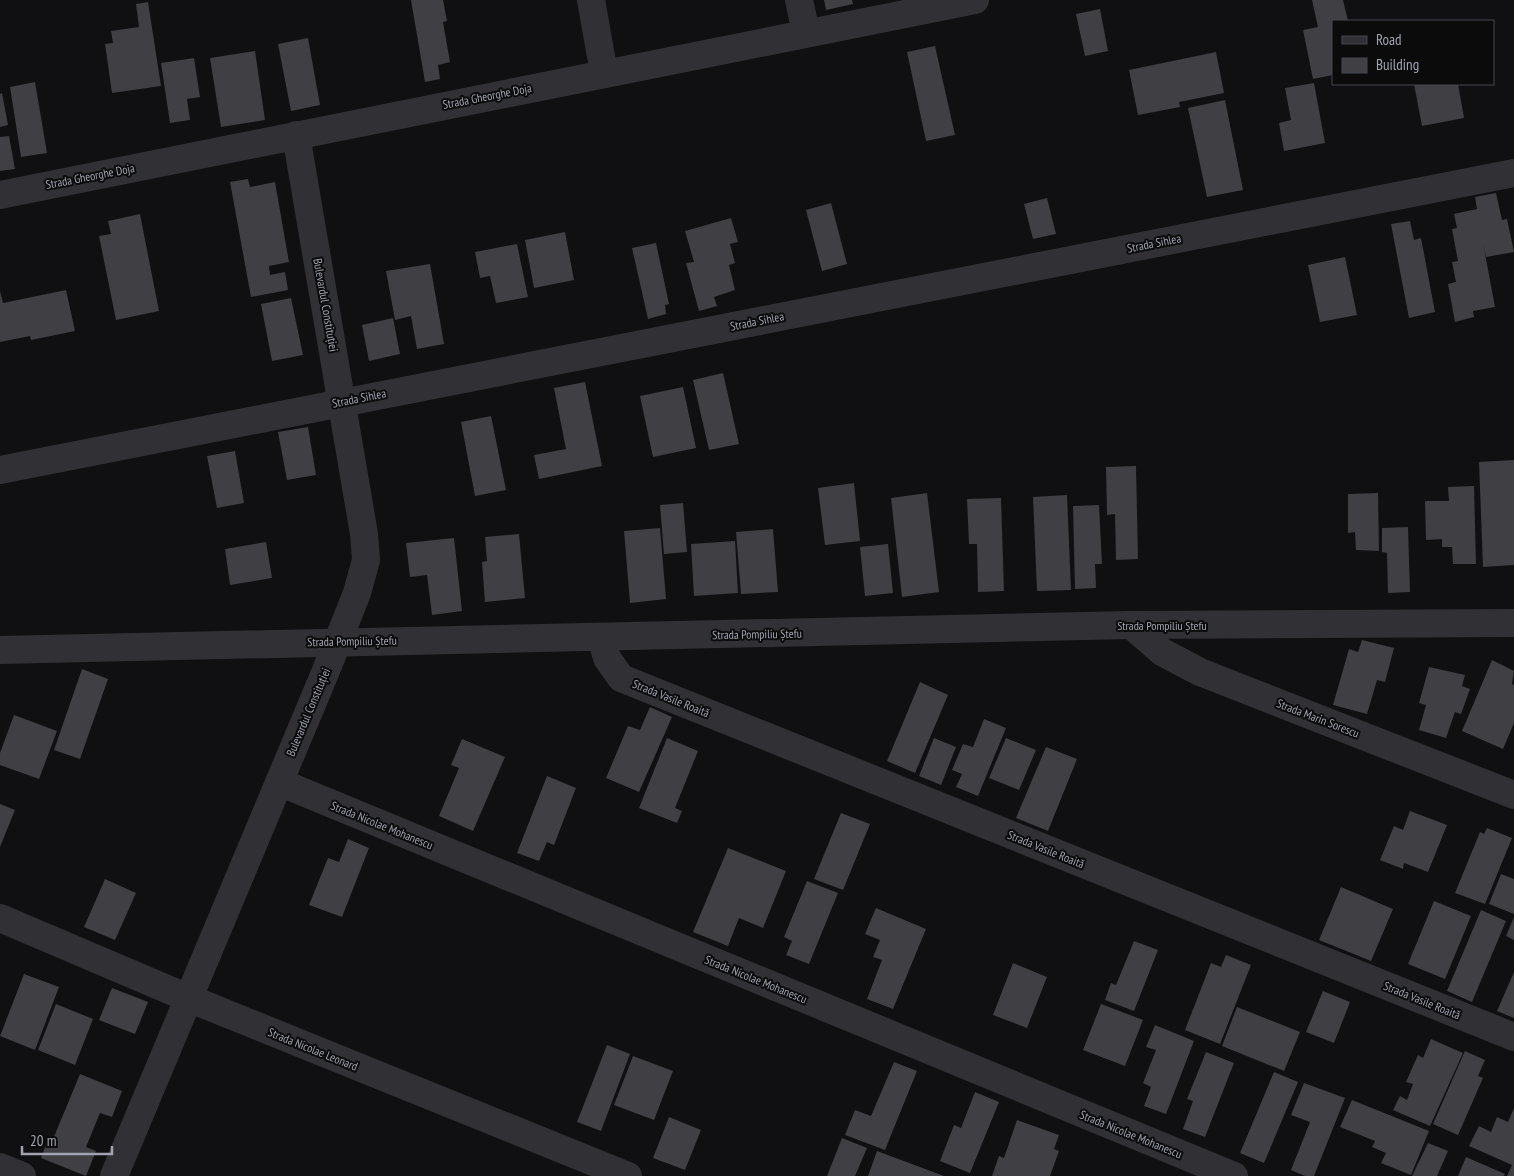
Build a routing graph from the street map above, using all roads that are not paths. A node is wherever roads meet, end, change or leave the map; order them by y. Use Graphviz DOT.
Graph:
graph roads {
  1 [pos="591,0"];
  2 [pos="799,0"];
  3 [pos="974,0"];
  4 [pos="806,33"];
  5 [pos="604,73"];
  6 [pos="296,135"];
  7 [pos="1514,173"];
  8 [pos="0,195"];
  9 [pos="343,401"];
  10 [pos="0,470"];
  11 [pos="1514,623"];
  12 [pos="1131,625"];
  13 [pos="601,637"];
  14 [pos="337,641"];
  15 [pos="0,650"];
  16 [pos="279,782"];
  17 [pos="1514,795"];
  18 [pos="0,918"];
  19 [pos="188,998"];
  20 [pos="1514,1037"];
  21 [pos="0,1167"];
  22 [pos="22,1176"];
  23 [pos="114,1176"];
  24 [pos="628,1176"];
  25 [pos="1234,1176"];
  1 -- 5 [label="street"];
  2 -- 4 [label="street"];
  3 -- 4 [label="street, Strada Gheorghe Doja"];
  4 -- 5 [label="street, Strada Gheorghe Doja"];
  5 -- 6 [label="street, Strada Gheorghe Doja"];
  6 -- 8 [label="street, Strada Gheorghe Doja"];
  6 -- 9 [label="street, Bulevardul Constituției"];
  7 -- 9 [label="street, Strada Sihlea"];
  9 -- 10 [label="street, Strada Sihlea"];
  9 -- 14 [label="street, Bulevardul Constituției"];
  11 -- 12 [label="street, Strada Pompiliu Ștefu"];
  12 -- 13 [label="street, Strada Pompiliu Ștefu"];
  12 -- 17 [label="street, Strada Marin Sorescu"];
  13 -- 14 [label="street, Strada Pompiliu Ștefu"];
  13 -- 20 [label="street, Strada Vasile Roaită"];
  14 -- 15 [label="street, Strada Pompiliu Ștefu"];
  14 -- 16 [label="street, Bulevardul Constituției"];
  16 -- 19 [label="street, Bulevardul Constituției"];
  16 -- 25 [label="street, Strada Nicolae Mohanescu"];
  18 -- 19 [label="street, Strada Nicolae Leonard"];
  19 -- 23 [label="street, Bulevardul Constituției"];
  19 -- 24 [label="street, Strada Nicolae Leonard"];
  21 -- 22 [label="street"];
}
